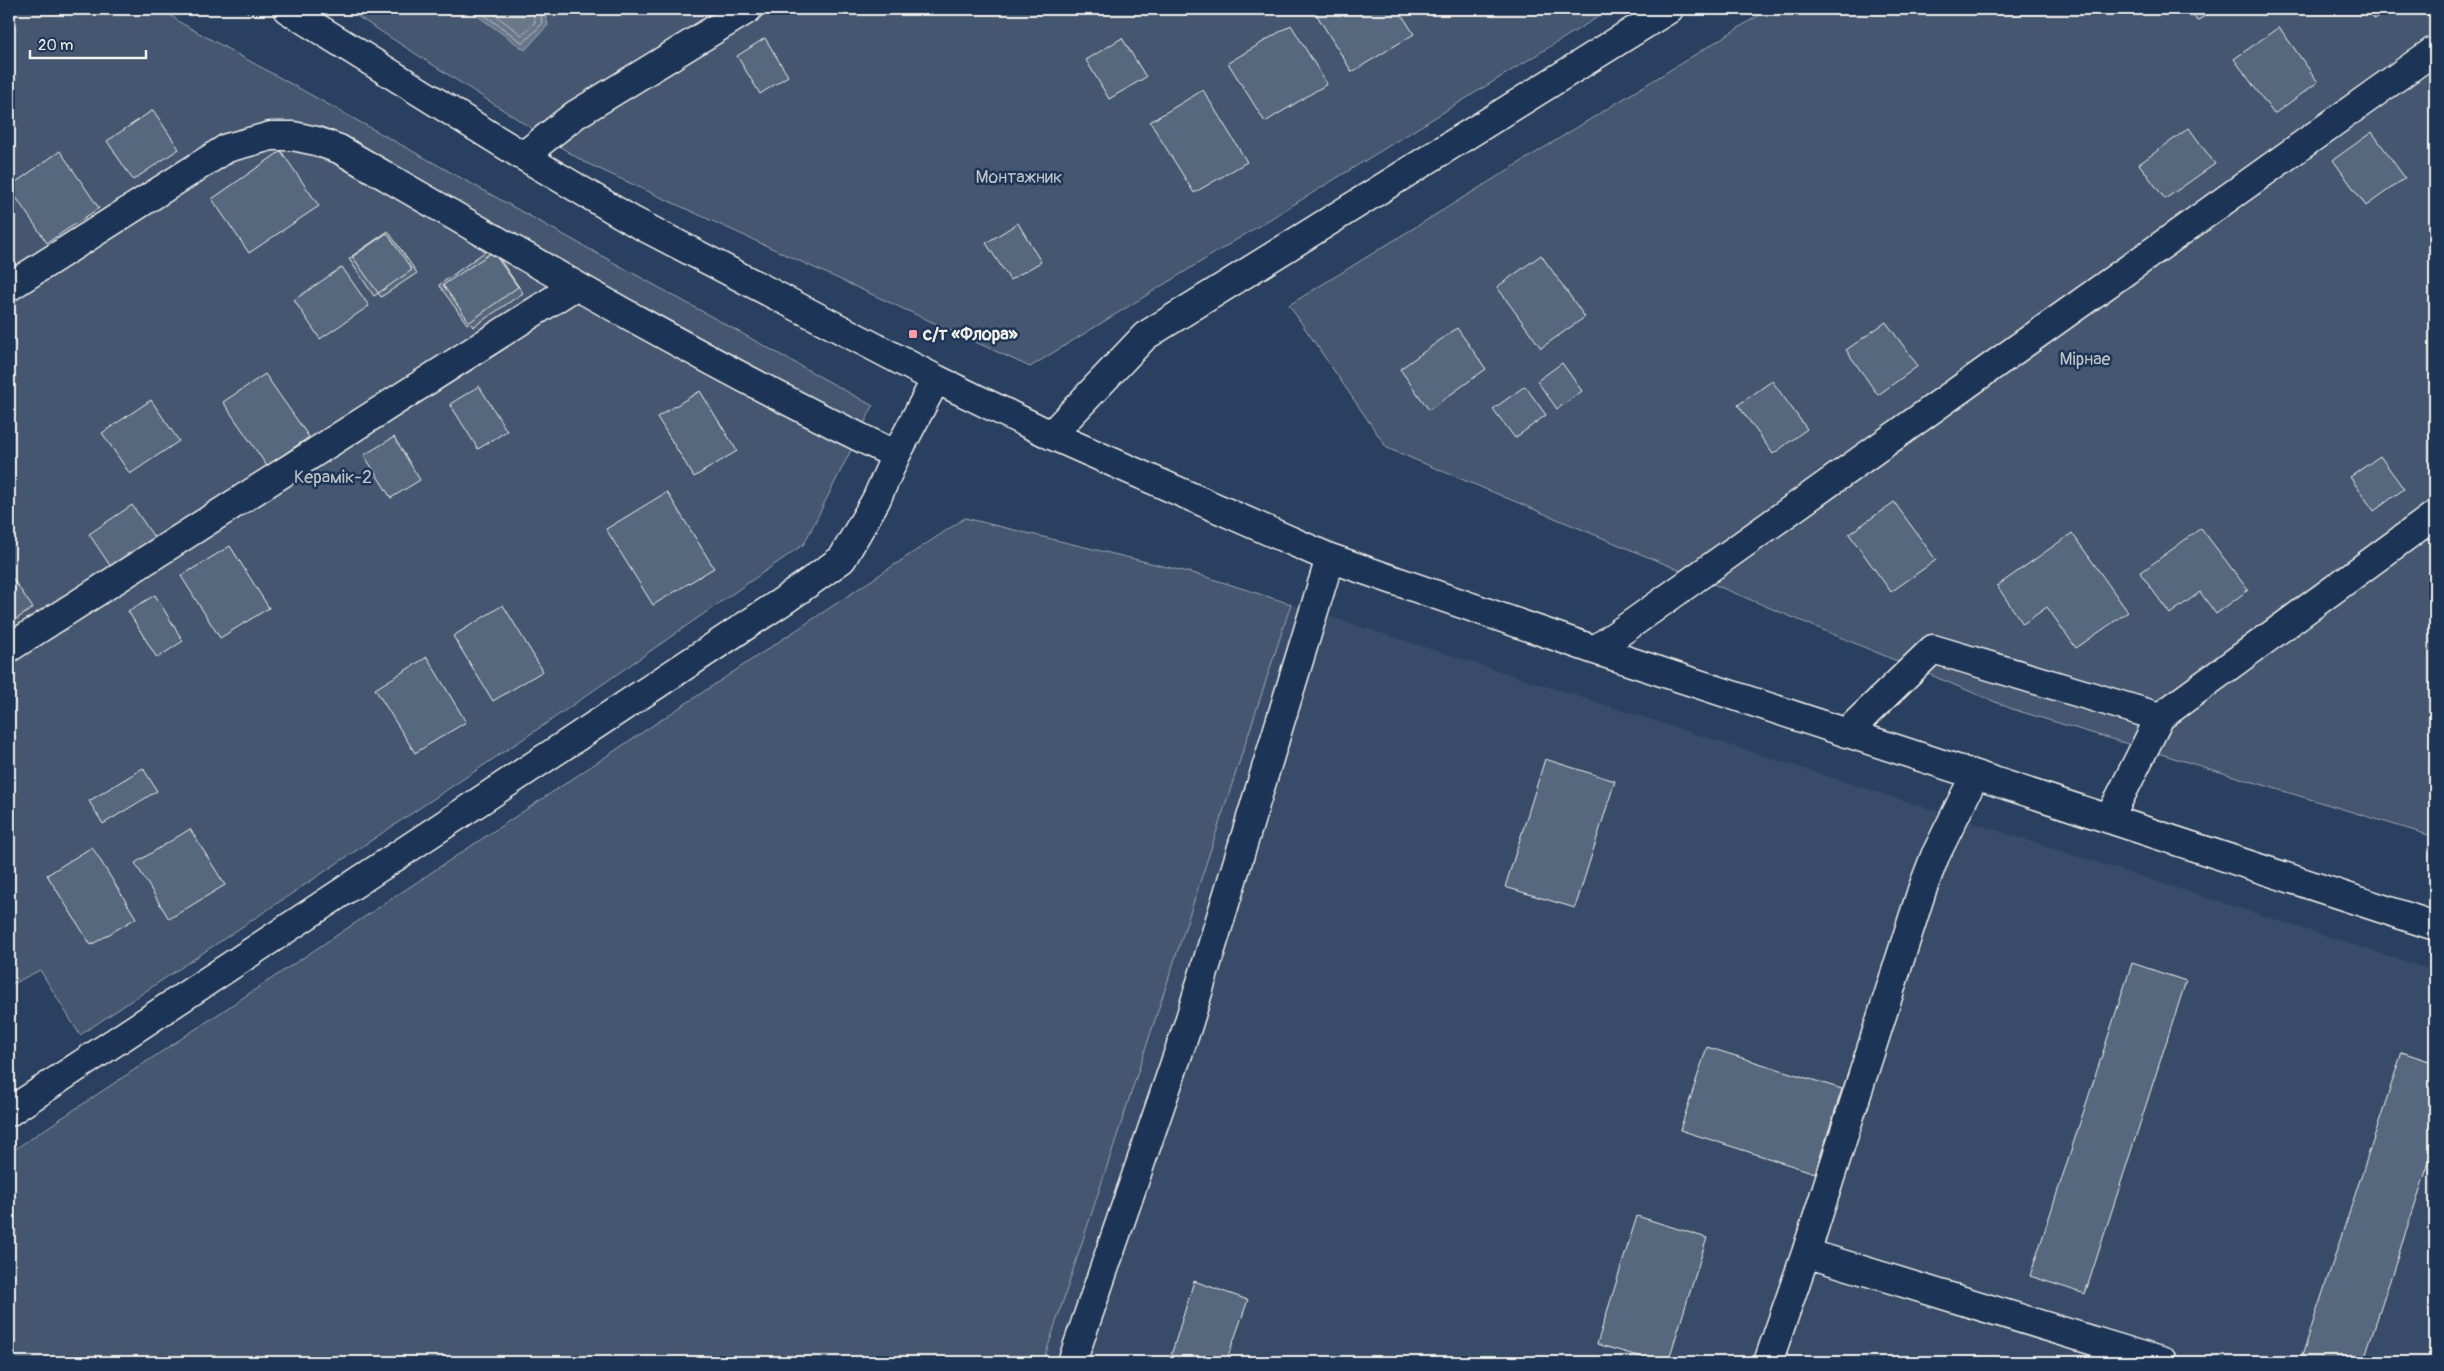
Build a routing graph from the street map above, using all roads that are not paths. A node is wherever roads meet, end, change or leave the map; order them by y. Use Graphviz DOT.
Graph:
graph roads {
  1 [pos="287,9"];
  2 [pos="748,9"];
  3 [pos="1669,9"];
  4 [pos="2435,50"];
  5 [pos="523,156"];
  6 [pos="575,286"];
  7 [pos="9,287"];
  8 [pos="936,379"];
  9 [pos="1051,435"];
  10 [pos="896,455"];
  11 [pos="2435,515"];
  12 [pos="1330,558"];
  13 [pos="9,648"];
  14 [pos="1595,650"];
  15 [pos="2160,717"];
  16 [pos="1846,732"];
  17 [pos="1975,775"];
  18 [pos="2109,819"];
  19 [pos="2435,925"];
  20 [pos="9,1112"];
  21 [pos="1806,1253"];
  22 [pos="1072,1362"];
  23 [pos="1768,1362"];
  24 [pos="2163,1362"];
  1 -- 5 [label="street"];
  2 -- 5 [label="street"];
  3 -- 9 [label="street"];
  4 -- 14 [label="street"];
  5 -- 8 [label="street"];
  6 -- 7 [label="street"];
  6 -- 10 [label="street"];
  6 -- 13 [label="street"];
  8 -- 9 [label="street"];
  8 -- 10 [label="street"];
  9 -- 12 [label="street"];
  10 -- 20 [label="street"];
  11 -- 15 [label="street"];
  12 -- 14 [label="street"];
  12 -- 22 [label="street"];
  14 -- 16 [label="street"];
  15 -- 16 [label="street"];
  15 -- 18 [label="street"];
  16 -- 17 [label="street"];
  17 -- 18 [label="street"];
  17 -- 21 [label="street"];
  18 -- 19 [label="street"];
  21 -- 23 [label="street"];
  21 -- 24 [label="street"];
}
